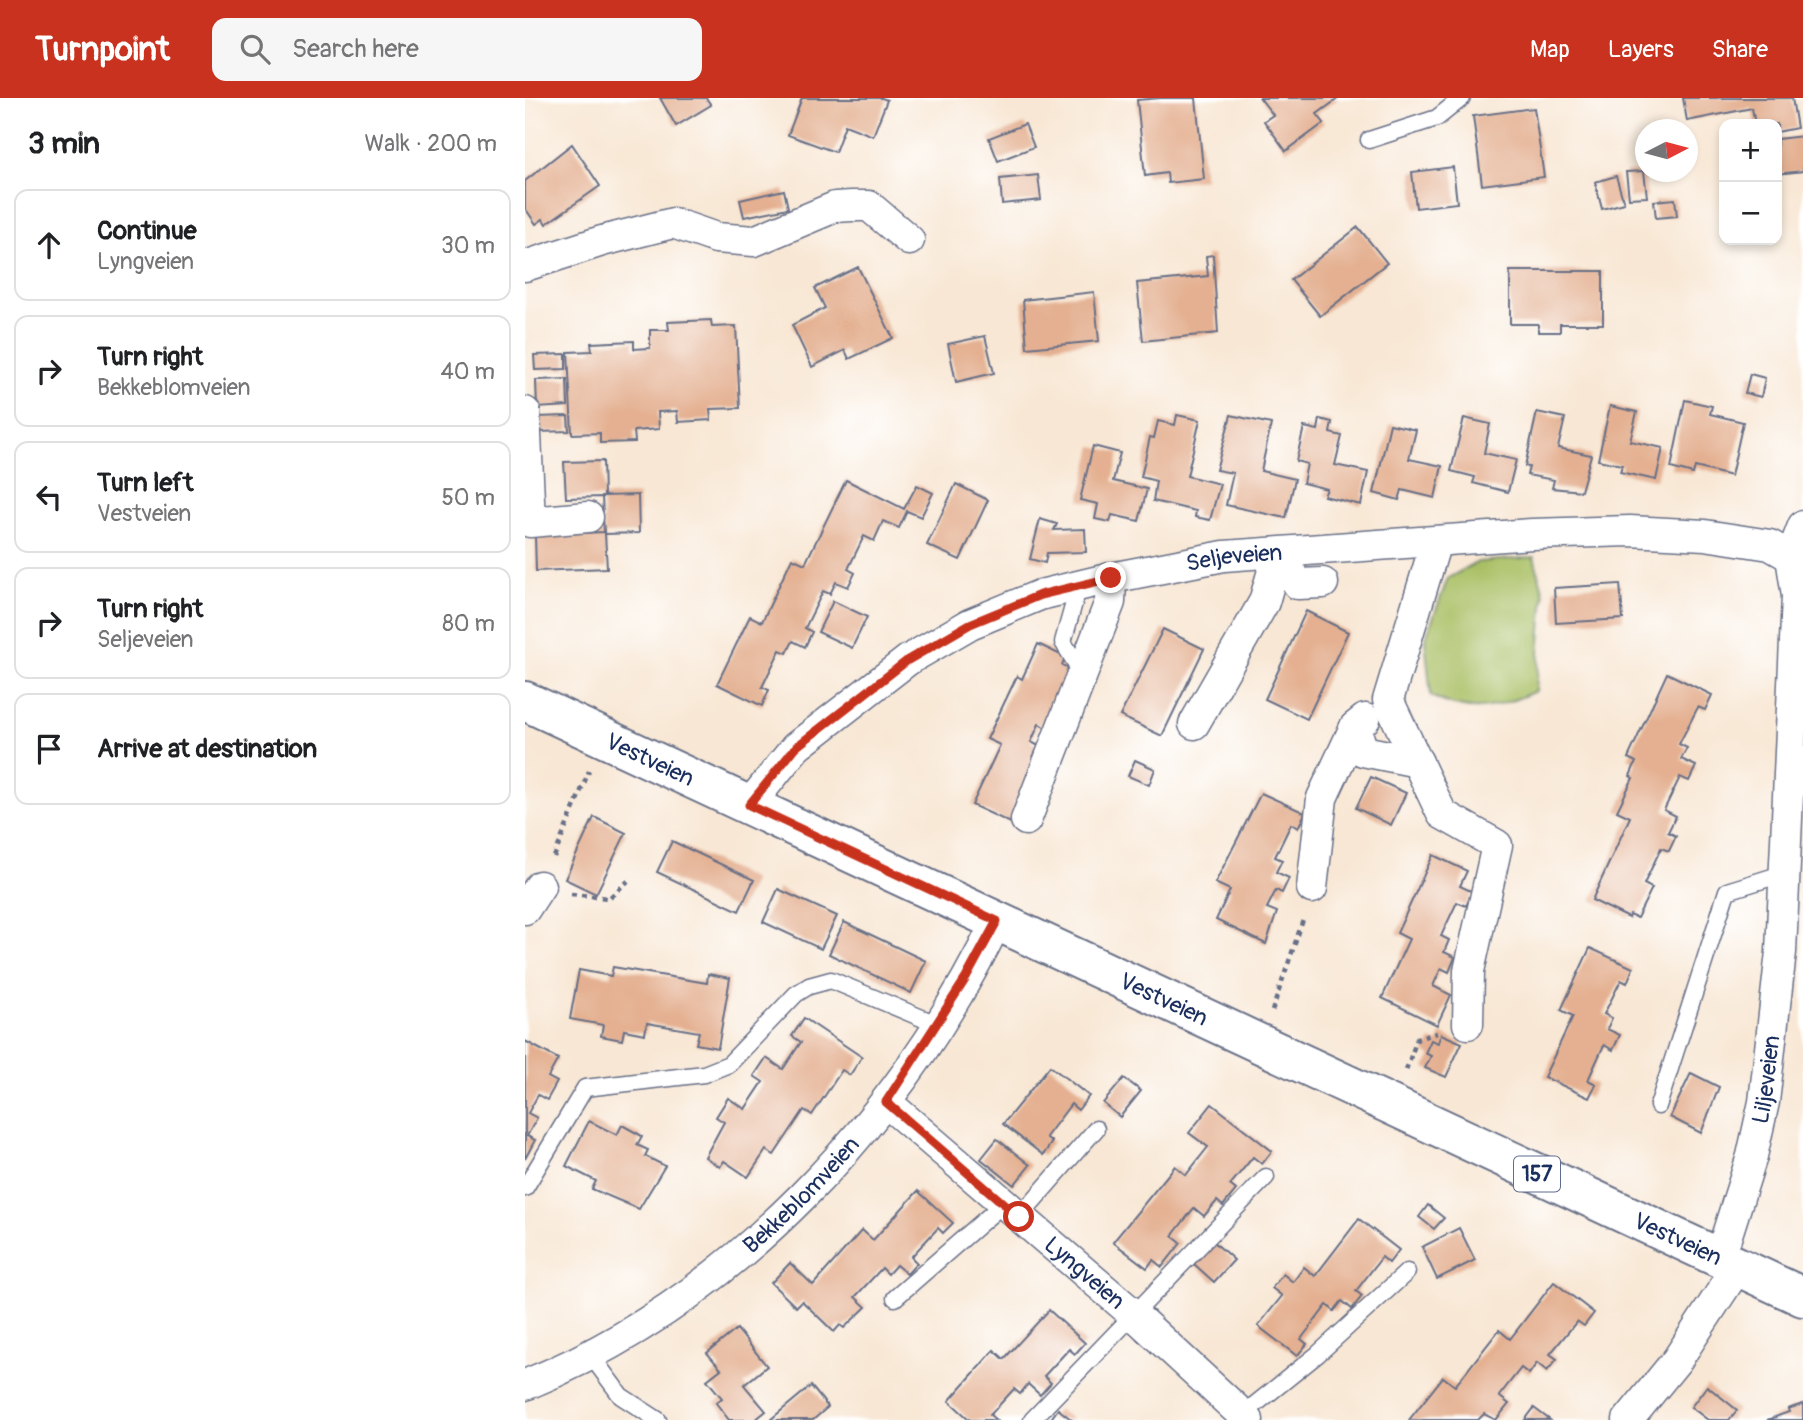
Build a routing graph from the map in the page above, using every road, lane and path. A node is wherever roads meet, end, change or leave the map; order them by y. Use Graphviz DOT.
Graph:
graph roads {
  1 [pos="1462,98"];
  2 [pos="1369,139"];
  3 [pos="909,240"];
  4 [pos="525,266"];
  5 [pos="525,412"];
  6 [pos="588,517"];
  7 [pos="1803,526"];
  8 [pos="1436,542"];
  9 [pos="1278,553"];
  10 [pos="1791,556"];
  11 [pos="1111,578"];
  12 [pos="1323,583"];
  13 [pos="1079,585"];
  14 [pos="1083,675"];
  15 [pos="1388,700"];
  16 [pos="525,701"];
  17 [pos="1194,724"];
  18 [pos="1355,727"];
  19 [pos="604,738"];
  20 [pos="1417,762"];
  21 [pos="749,805"];
  22 [pos="1026,820"];
  23 [pos="1782,874"];
  24 [pos="628,881"];
  25 [pos="1311,888"];
  26 [pos="532,898"];
  27 [pos="997,921"];
  28 [pos="1269,1020"];
  29 [pos="936,1024"];
  30 [pos="1468,1024"];
  31 [pos="1405,1073"];
  32 [pos="886,1102"];
  33 [pos="1658,1106"];
  34 [pos="1097,1129"];
  35 [pos="1266,1177"];
  36 [pos="525,1188"];
  37 [pos="1011,1210"];
  38 [pos="1728,1264"];
  39 [pos="1407,1272"];
  40 [pos="1803,1297"];
  41 [pos="895,1298"];
  42 [pos="1132,1312"];
  43 [pos="592,1357"];
  44 [pos="525,1385"];
  45 [pos="1245,1418"];
  46 [pos="658,1420"];
  47 [pos="1033,1420"];
  48 [pos="1628,1420"];
  1 -- 2 [label="lane"];
  3 -- 4 [label="street"];
  5 -- 6 [label="street"];
  7 -- 10 [label="street"];
  8 -- 9 [label="street, Seljeveien"];
  8 -- 10 [label="street, Seljeveien"];
  8 -- 15 [label="street"];
  9 -- 11 [label="street, Seljeveien"];
  9 -- 12 [label="street"];
  9 -- 17 [label="street"];
  10 -- 23 [label="street, Liljeveien"];
  11 -- 13 [label="street, Seljeveien"];
  11 -- 14 [label="street"];
  13 -- 14 [label="lane"];
  13 -- 21 [label="street, Seljeveien"];
  14 -- 22 [label="street"];
  15 -- 18 [label="street"];
  15 -- 20 [label="street"];
  16 -- 19 [label="main road, Vestveien / 157"];
  18 -- 20 [label="street"];
  18 -- 25 [label="street"];
  19 -- 21 [label="main road, Vestveien / 157"];
  19 -- 26 [label="path"];
  20 -- 30 [label="street"];
  21 -- 27 [label="main road, Vestveien / 157"];
  23 -- 33 [label="lane"];
  23 -- 38 [label="street, Liljeveien"];
  24 -- 26 [label="path"];
  25 -- 28 [label="path"];
  27 -- 29 [label="street, Bekkeblomveien"];
  27 -- 38 [label="main road, Vestveien / 157"];
  29 -- 32 [label="street, Bekkeblomveien"];
  29 -- 36 [label="lane"];
  30 -- 31 [label="path"];
  32 -- 37 [label="street, Lyngveien"];
  32 -- 43 [label="street, Bekkeblomveien"];
  34 -- 37 [label="lane"];
  35 -- 42 [label="lane"];
  37 -- 41 [label="lane"];
  37 -- 42 [label="street, Lyngveien"];
  38 -- 40 [label="main road, Vestveien / 157"];
  38 -- 48 [label="street, Liljeveien"];
  39 -- 45 [label="lane"];
  42 -- 45 [label="street, Lyngveien"];
  42 -- 47 [label="lane"];
  43 -- 44 [label="street, Bekkeblomveien"];
  43 -- 46 [label="lane"];
}
